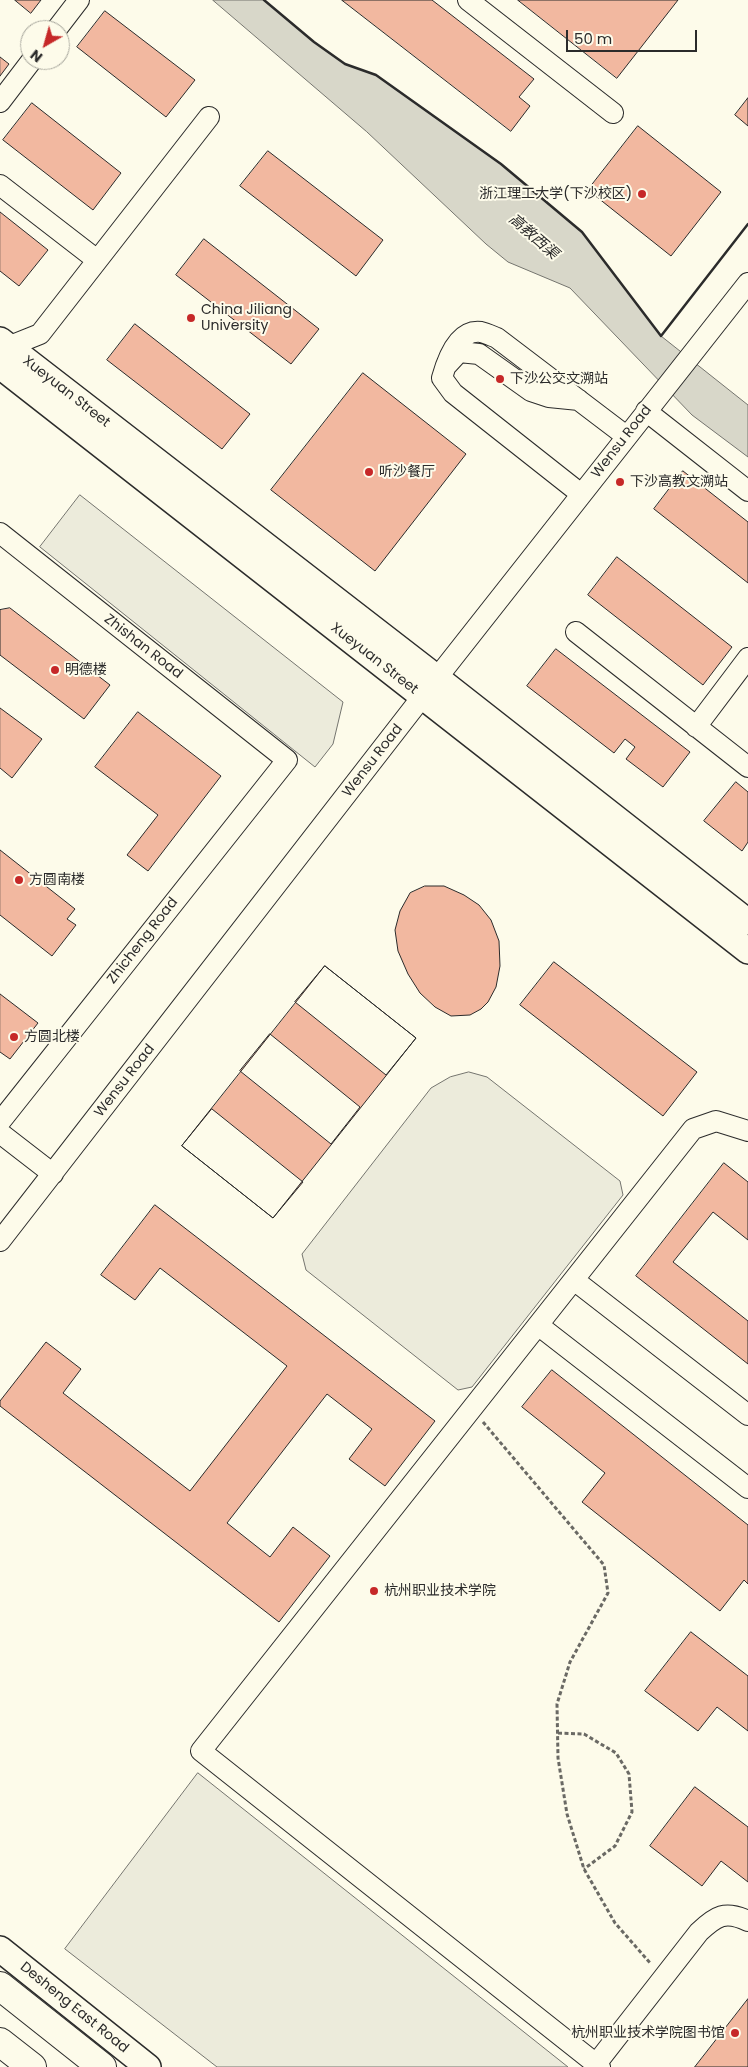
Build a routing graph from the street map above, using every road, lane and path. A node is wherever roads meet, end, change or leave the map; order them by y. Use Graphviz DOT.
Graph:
graph roads {
  1 [pos="79,0"];
  2 [pos="468,0"];
  3 [pos="64,20"];
  4 [pos="24,70"];
  5 [pos="0,102"];
  6 [pos="613,113"];
  7 [pos="209,117"];
  8 [pos="0,185"];
  9 [pos="97,260"];
  10 [pos="748,283"];
  11 [pos="2,351"];
  12 [pos="646,411"];
  13 [pos="626,436"];
  14 [pos="748,491"];
  15 [pos="581,494"];
  16 [pos="0,533"];
  17 [pos="576,632"];
  18 [pos="748,658"];
  19 [pos="437,678"];
  20 [pos="422,697"];
  21 [pos="696,727"];
  22 [pos="287,760"];
  23 [pos="748,767"];
  24 [pos="748,922"];
  25 [pos="748,951"];
  26 [pos="0,1122"];
  27 [pos="748,1131"];
  28 [pos="0,1133"];
  29 [pos="53,1174"];
  30 [pos="0,1241"];
  31 [pos="574,1280"];
  32 [pos="538,1325"];
  33 [pos="472,1409"];
  34 [pos="748,1415"];
  35 [pos="748,1488"];
  36 [pos="558,1733"];
  37 [pos="584,1869"];
  38 [pos="748,1921"];
  39 [pos="0,1949"];
  40 [pos="663,1977"];
  41 [pos="0,1986"];
  42 [pos="0,2042"];
  43 [pos="598,2066"];
  44 [pos="32,2067"];
  45 [pos="102,2067"];
  46 [pos="148,2067"];
  1 -- 3 [label="street"];
  2 -- 6 [label="street"];
  4 -- 5 [label="street"];
  7 -- 9 [label="street"];
  8 -- 9 [label="street"];
  9 -- 11 [label="street"];
  10 -- 12 [label="street, Wensu Road"];
  11 -- 19 [label="main road, Xueyuan Street"];
  11 -- 20 [label="main road, Xueyuan Street"];
  12 -- 13 [label="street, Wensu Road"];
  12 -- 14 [label="street"];
  13 -- 15 [label="street, Wensu Road"];
  13 -- 15 [label="street"];
  15 -- 19 [label="street, Wensu Road"];
  16 -- 22 [label="street, Zhishan Road"];
  17 -- 21 [label="street"];
  18 -- 21 [label="street"];
  19 -- 20 [label="street, Wensu Road"];
  19 -- 24 [label="main road, Xueyuan Street"];
  20 -- 25 [label="main road, Xueyuan Street"];
  20 -- 29 [label="street, Wensu Road"];
  21 -- 23 [label="street"];
  22 -- 26 [label="street, Zhicheng Road"];
  27 -- 31 [label="street"];
  28 -- 29 [label="street"];
  29 -- 30 [label="street, Wensu Road"];
  31 -- 32 [label="street"];
  31 -- 34 [label="street"];
  32 -- 33 [label="street"];
  32 -- 35 [label="street"];
  33 -- 36 [label="path"];
  33 -- 43 [label="street"];
  36 -- 37 [label="path"];
  36 -- 37 [label="path"];
  37 -- 40 [label="path"];
  38 -- 40 [label="street"];
  39 -- 46 [label="main road, Desheng East Road"];
  40 -- 43 [label="street"];
  41 -- 45 [label="highway"];
  42 -- 44 [label="highway"];
}
